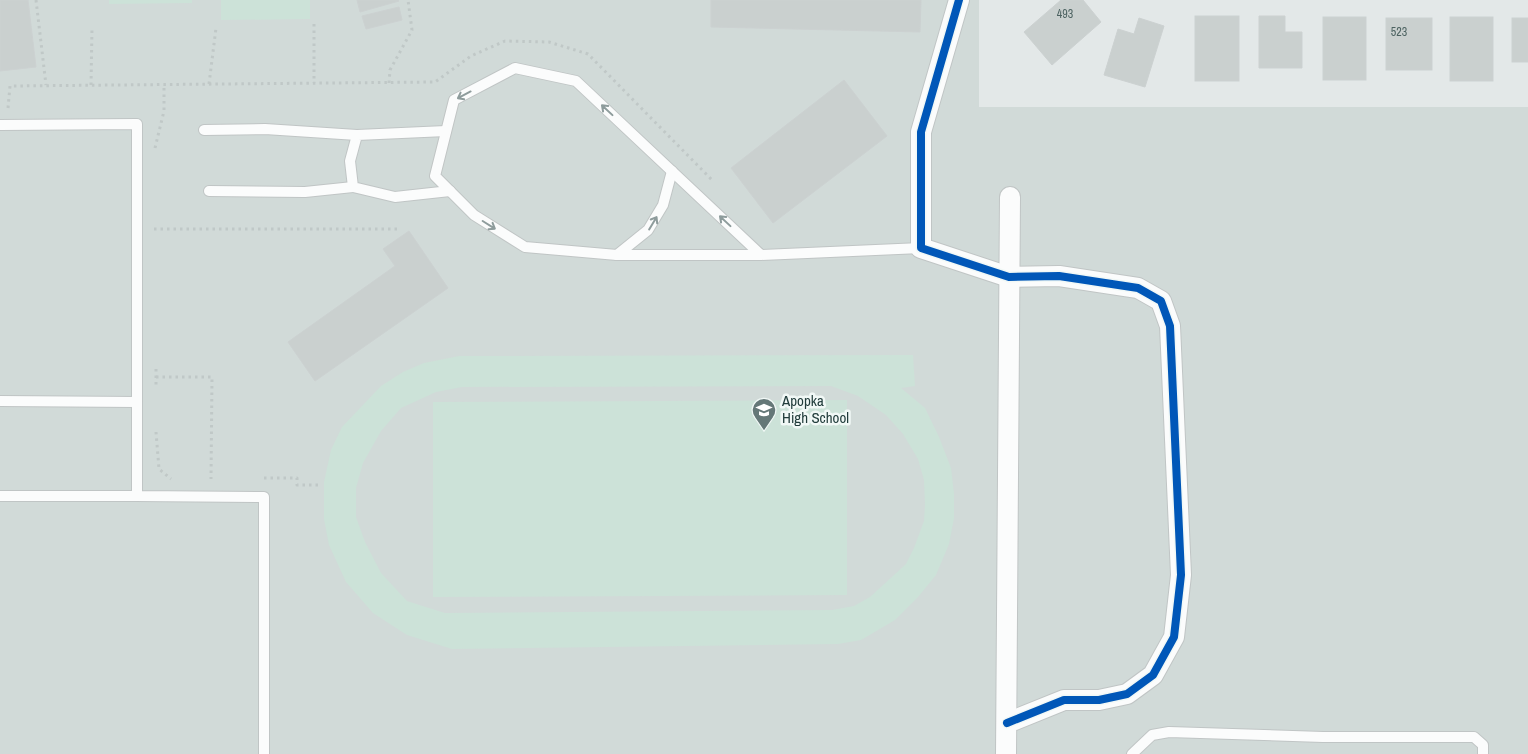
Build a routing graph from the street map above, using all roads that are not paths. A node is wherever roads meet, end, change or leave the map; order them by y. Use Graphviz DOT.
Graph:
graph roads {
  1 [pos="959,0"];
  2 [pos="0,125"];
  3 [pos="204,130"];
  4 [pos="446,131"];
  5 [pos="357,135"];
  6 [pos="672,171"];
  7 [pos="352,187"];
  8 [pos="209,191"];
  9 [pos="450,191"];
  10 [pos="1010,197"];
  11 [pos="921,248"];
  12 [pos="616,255"];
  13 [pos="761,255"];
  14 [pos="1009,277"];
  15 [pos="0,401"];
  16 [pos="137,402"];
  17 [pos="0,496"];
  18 [pos="137,496"];
  19 [pos="1007,722"];
  20 [pos="264,754"];
  21 [pos="1006,754"];
  22 [pos="1132,754"];
  23 [pos="1483,754"];
  1 -- 11 [label="street"];
  2 -- 16 [label="lane"];
  3 -- 5 [label="lane"];
  4 -- 5 [label="lane"];
  6 -- 4 [label="lane, one-way"];
  4 -- 9 [label="lane"];
  5 -- 7 [label="lane"];
  12 -- 6 [label="lane, one-way"];
  13 -- 6 [label="lane, one-way"];
  7 -- 8 [label="lane"];
  7 -- 9 [label="lane"];
  9 -- 12 [label="lane, one-way"];
  10 -- 14 [label="street"];
  11 -- 13 [label="lane"];
  11 -- 14 [label="street"];
  12 -- 13 [label="lane"];
  14 -- 19 [label="street"];
  14 -- 19 [label="street"];
  15 -- 16 [label="lane"];
  16 -- 18 [label="lane"];
  17 -- 18 [label="lane"];
  18 -- 20 [label="lane"];
  19 -- 21 [label="street"];
  22 -- 23 [label="lane"];
}
